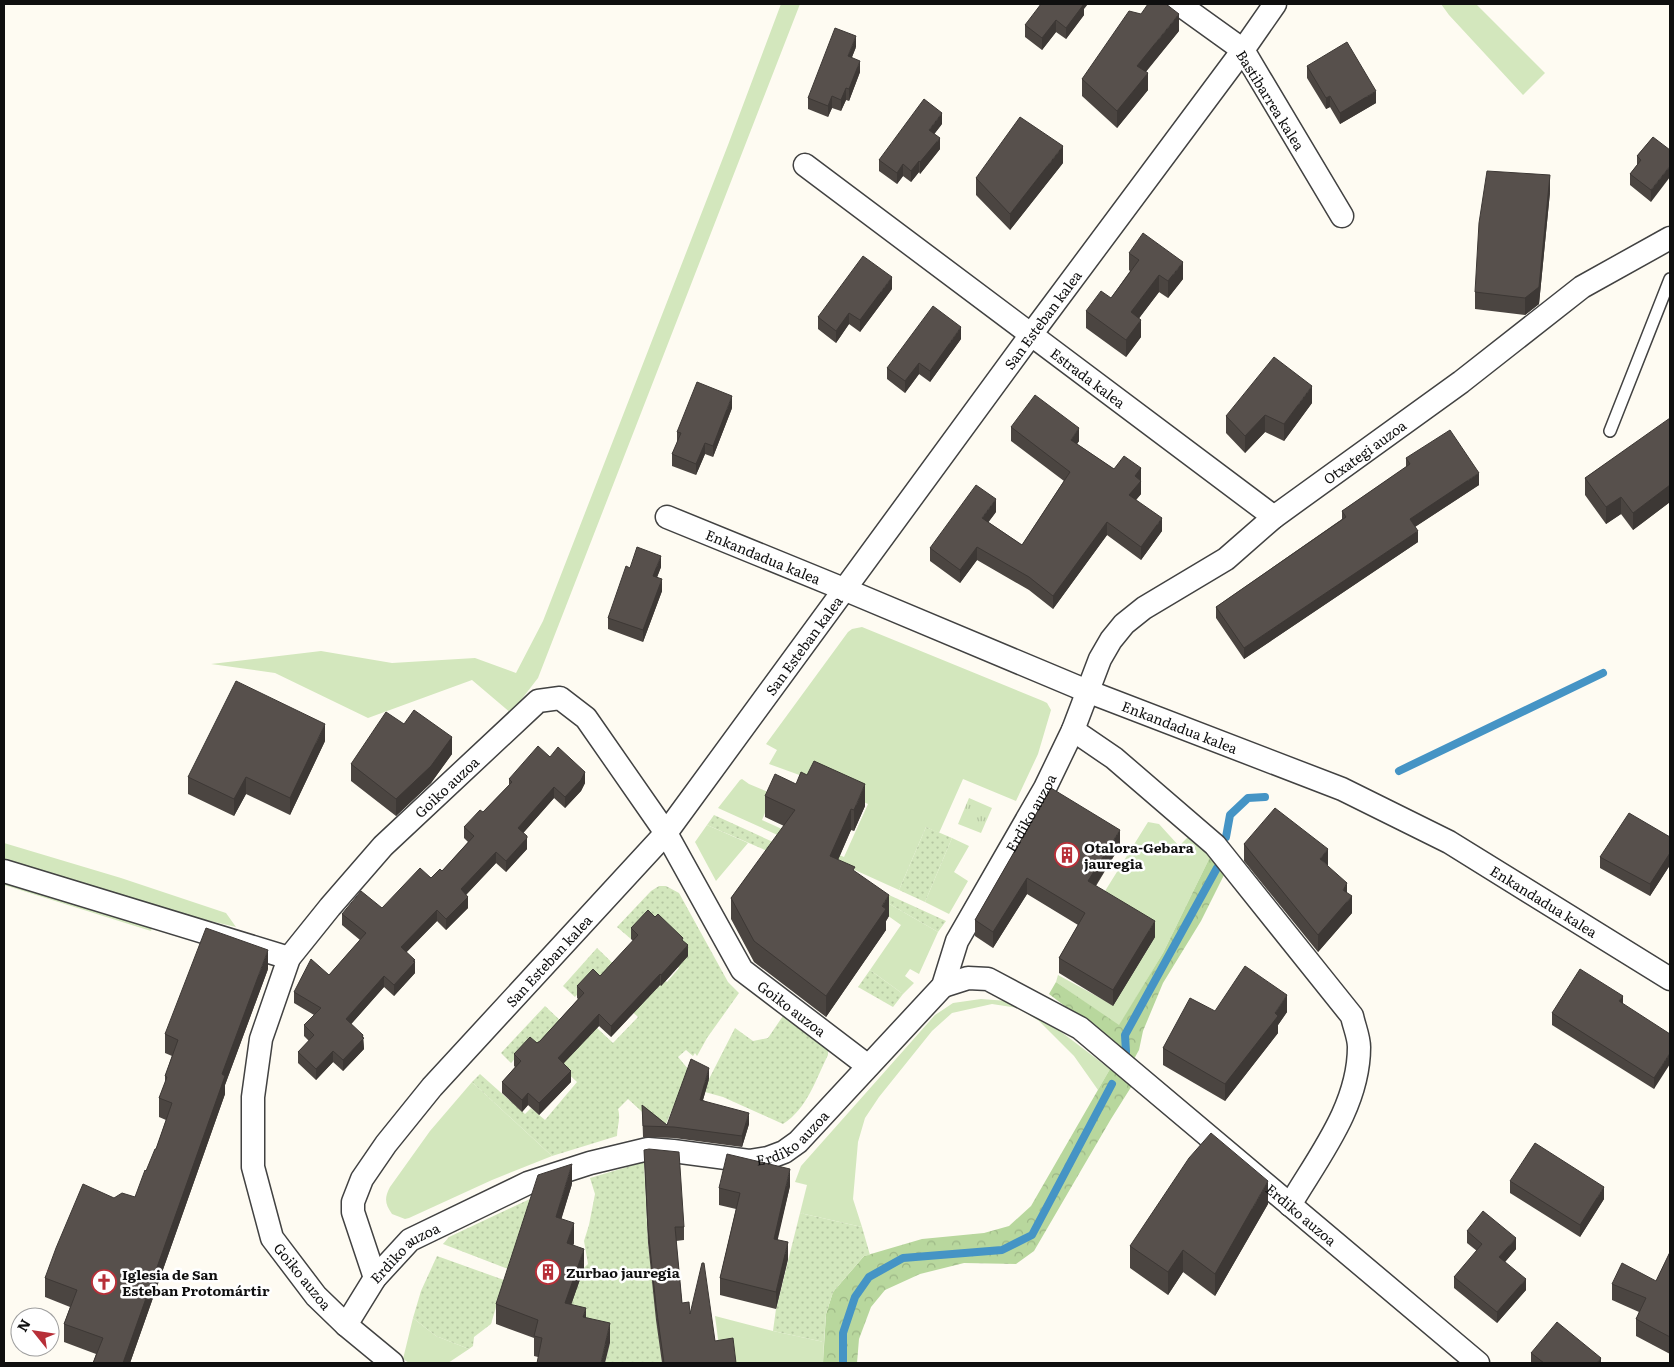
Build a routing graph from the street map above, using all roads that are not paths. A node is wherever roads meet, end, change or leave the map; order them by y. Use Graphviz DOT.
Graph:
graph roads {
  1 [pos="1179,4"];
  2 [pos="1275,4"];
  3 [pos="1243,50"];
  4 [pos="805,165"];
  5 [pos="1342,216"];
  6 [pos="1670,238"];
  7 [pos="1670,279"];
  8 [pos="1030,336"];
  9 [pos="1610,431"];
  10 [pos="667,517"];
  11 [pos="1274,517"];
  12 [pos="846,590"];
  13 [pos="1087,691"];
  14 [pos="1073,730"];
  15 [pos="666,833"];
  16 [pos="4,870"];
  17 [pos="289,958"];
  18 [pos="1670,979"];
  19 [pos="943,986"];
  20 [pos="868,1066"];
  21 [pos="1290,1205"];
  22 [pos="375,1278"];
  23 [pos="346,1325"];
  24 [pos="392,1363"];
  25 [pos="1478,1363"];
  1 -- 3 [label="street, Bastibarrea kalea"];
  2 -- 3 [label="street, San Esteban kalea"];
  3 -- 5 [label="street, Bastibarrea kalea"];
  3 -- 8 [label="street, San Esteban kalea"];
  4 -- 8 [label="street, Estrada kalea"];
  6 -- 11 [label="street, Otxategi auzoa"];
  7 -- 9 [label="lane"];
  8 -- 11 [label="street, Estrada kalea"];
  8 -- 12 [label="street, San Esteban kalea"];
  10 -- 12 [label="street, Enkandadua kalea"];
  11 -- 13 [label="street, Otxategi auzoa"];
  12 -- 13 [label="street, Enkandadua kalea"];
  12 -- 15 [label="street, San Esteban kalea"];
  13 -- 14 [label="street, Erdiko auzoa"];
  13 -- 18 [label="street, Enkandadua kalea"];
  14 -- 19 [label="street, Erdiko auzoa"];
  14 -- 21 [label="street"];
  15 -- 17 [label="street, Goiko auzoa"];
  15 -- 20 [label="street, Goiko auzoa"];
  15 -- 22 [label="street, San Esteban kalea"];
  16 -- 17 [label="street"];
  17 -- 23 [label="street, Goiko auzoa"];
  19 -- 20 [label="street, Erdiko auzoa"];
  19 -- 21 [label="street, Erdiko auzoa"];
  20 -- 22 [label="street, Erdiko auzoa"];
  21 -- 25 [label="street, Erdiko auzoa"];
  22 -- 23 [label="street, Erdiko auzoa"];
  23 -- 24 [label="street, Goiko auzoa"];
}
